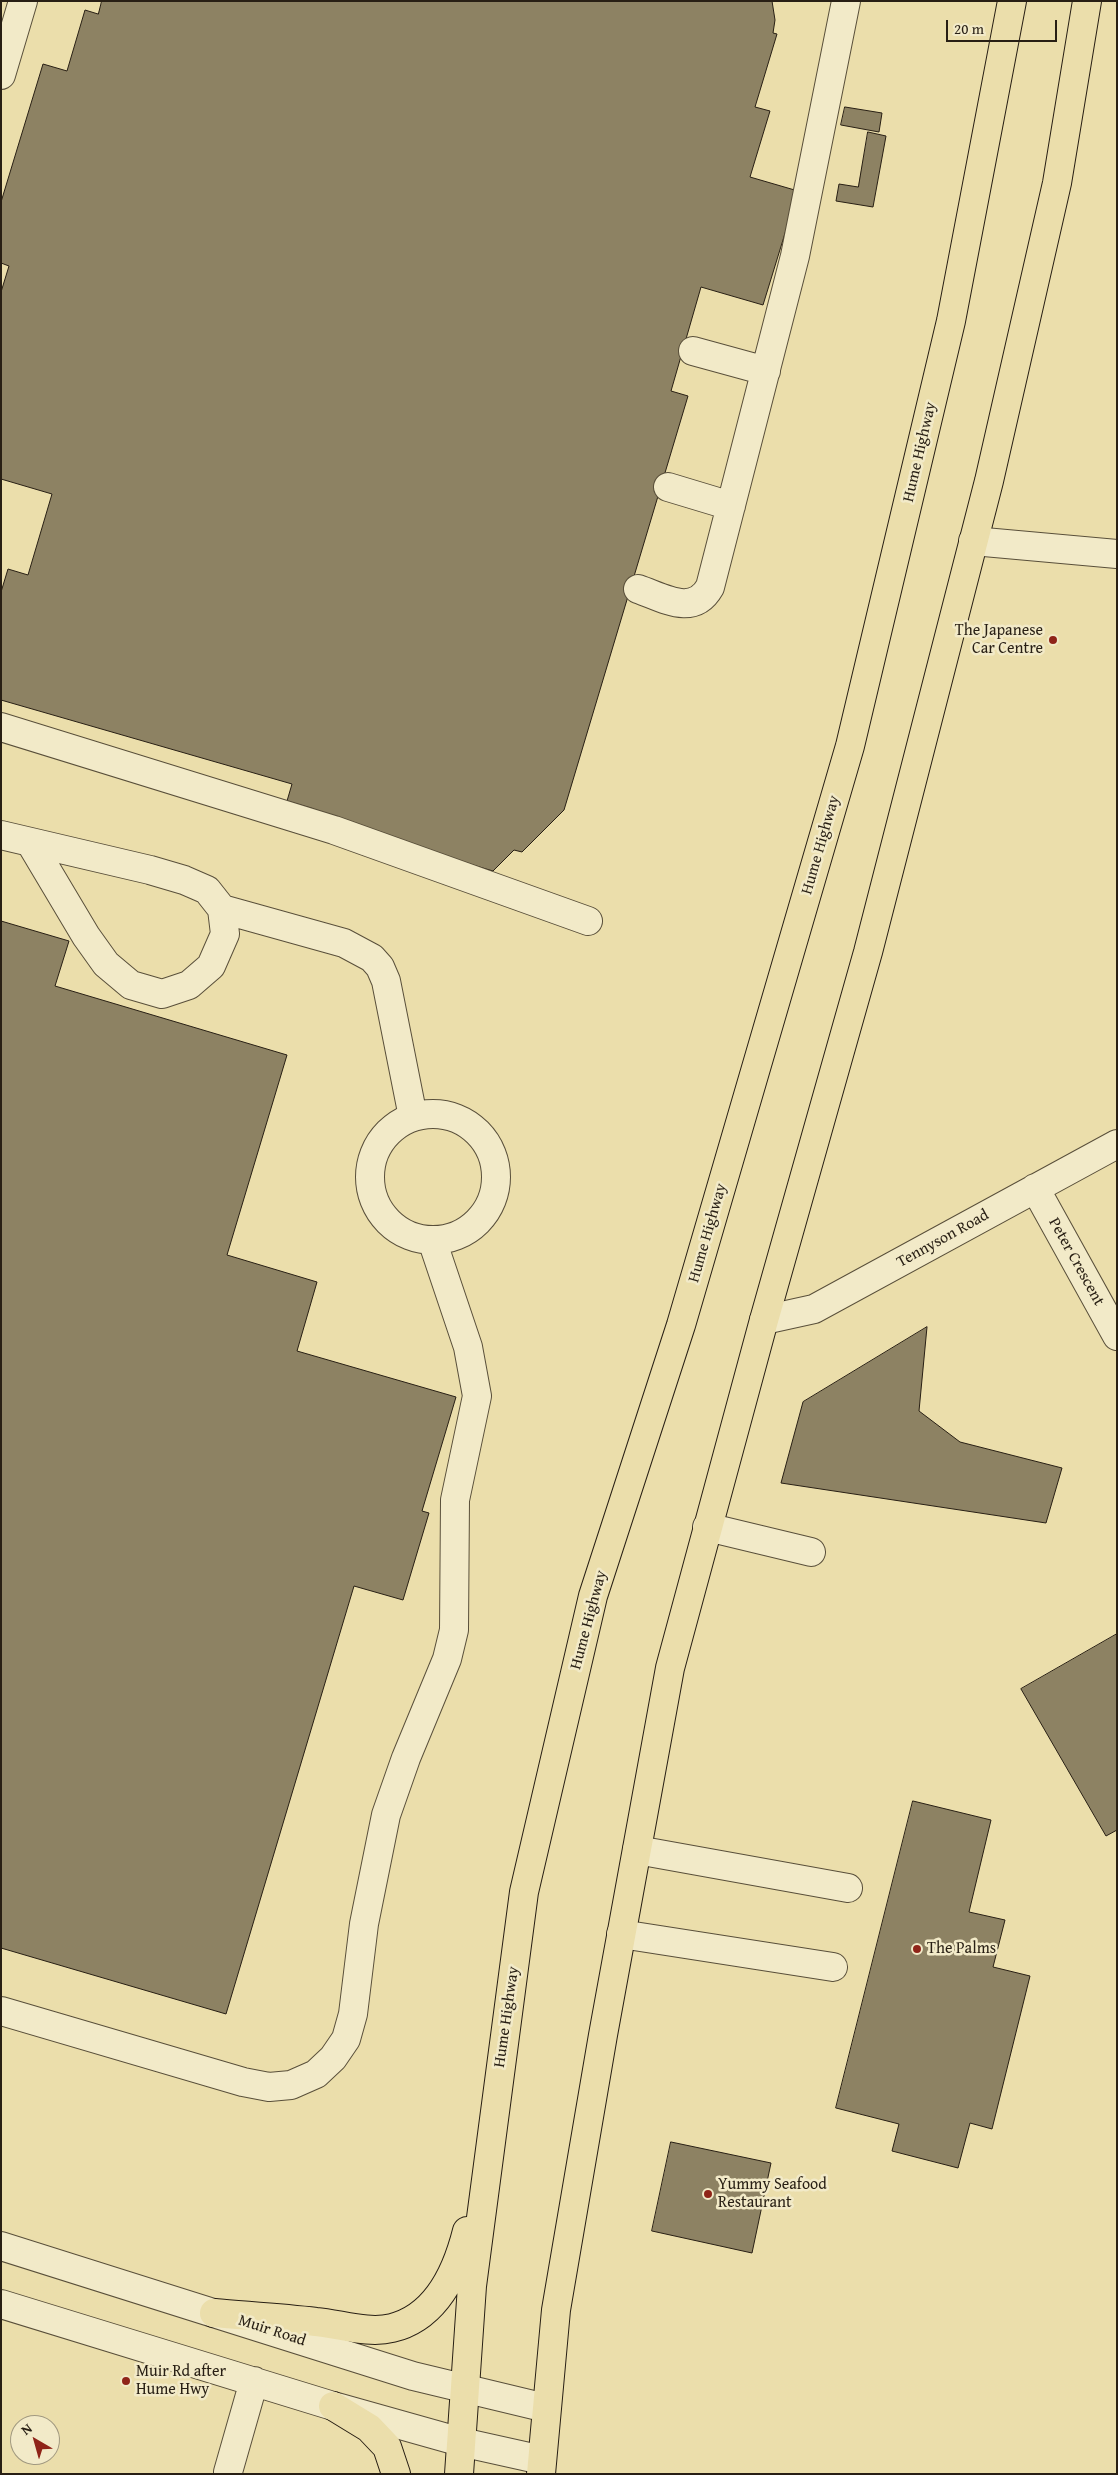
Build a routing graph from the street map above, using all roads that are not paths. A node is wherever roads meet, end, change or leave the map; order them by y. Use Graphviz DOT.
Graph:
graph roads {
  1 [pos="23,1"];
  2 [pos="846,1"];
  3 [pos="1012,1"];
  4 [pos="1087,1"];
  5 [pos="1,75"];
  6 [pos="693,351"];
  7 [pos="766,371"];
  8 [pos="668,487"];
  9 [pos="731,506"];
  10 [pos="973,541"];
  11 [pos="1117,554"];
  12 [pos="638,589"];
  13 [pos="1,727"];
  14 [pos="1,836"];
  15 [pos="30,842"];
  16 [pos="222,908"];
  17 [pos="588,921"];
  18 [pos="413,1117"];
  19 [pos="1117,1144"];
  20 [pos="1035,1188"];
  21 [pos="432,1240"];
  22 [pos="764,1320"];
  23 [pos="1117,1336"];
  24 [pos="708,1527"];
  25 [pos="811,1552"];
  26 [pos="637,1850"];
  27 [pos="848,1888"];
  28 [pos="621,1934"];
  29 [pos="833,1967"];
  30 [pos="1,2011"];
  31 [pos="490,2148"];
  32 [pos="1,2246"];
  33 [pos="1,2304"];
  34 [pos="214,2313"];
  35 [pos="254,2381"];
  36 [pos="464,2390"];
  37 [pos="333,2406"];
  38 [pos="546,2408"];
  39 [pos="461,2442"];
  40 [pos="541,2467"];
  41 [pos="228,2472"];
  42 [pos="396,2474"];
  43 [pos="459,2474"];
  1 -- 5 [label="street"];
  2 -- 7 [label="street"];
  3 -- 31 [label="highway, Hume Highway"];
  4 -- 10 [label="highway"];
  6 -- 7 [label="street"];
  7 -- 9 [label="street"];
  8 -- 9 [label="street"];
  9 -- 12 [label="street"];
  10 -- 11 [label="street"];
  10 -- 22 [label="highway"];
  13 -- 17 [label="street"];
  14 -- 15 [label="street"];
  15 -- 16 [label="street"];
  15 -- 16 [label="street"];
  16 -- 18 [label="street"];
  18 -- 21 [label="street"];
  18 -- 21 [label="street"];
  19 -- 20 [label="street, Tennyson Road"];
  20 -- 22 [label="street, Tennyson Road"];
  20 -- 23 [label="street, Peter Crescent"];
  21 -- 30 [label="street"];
  22 -- 24 [label="highway"];
  24 -- 25 [label="street"];
  24 -- 26 [label="highway"];
  26 -- 27 [label="street"];
  26 -- 28 [label="highway"];
  28 -- 29 [label="street"];
  28 -- 38 [label="highway"];
  31 -- 34 [label="highway"];
  31 -- 36 [label="highway, Hume Highway"];
  32 -- 34 [label="street, Muir Road"];
  33 -- 35 [label="street"];
  34 -- 36 [label="street, Muir Road"];
  35 -- 37 [label="street"];
  35 -- 41 [label="street"];
  36 -- 38 [label="street, Muir Road"];
  36 -- 39 [label="highway, Hume Highway"];
  37 -- 39 [label="street"];
  37 -- 42 [label="highway"];
  38 -- 40 [label="highway"];
  39 -- 40 [label="street"];
  39 -- 43 [label="highway, Hume Highway"];
}
